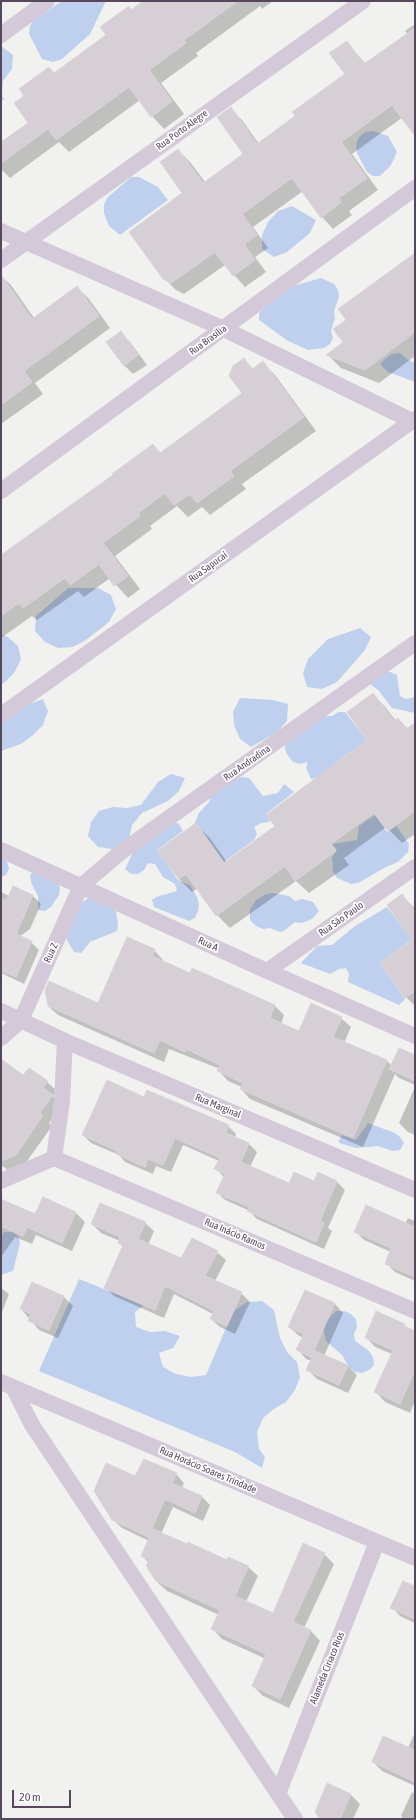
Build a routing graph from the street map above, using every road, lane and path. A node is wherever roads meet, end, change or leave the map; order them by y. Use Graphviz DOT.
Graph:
graph roads {
  1 [pos="47,1"];
  2 [pos="363,1"];
  3 [pos="1,34"];
  4 [pos="415,188"];
  5 [pos="1,230"];
  6 [pos="26,241"];
  7 [pos="1,260"];
  8 [pos="224,329"];
  9 [pos="413,420"];
  10 [pos="1,491"];
  11 [pos="415,643"];
  12 [pos="1,715"];
  13 [pos="1,850"];
  14 [pos="415,867"];
  15 [pos="80,886"];
  16 [pos="267,972"];
  17 [pos="1,1011"];
  18 [pos="21,1020"];
  19 [pos="415,1036"];
  20 [pos="1,1038"];
  21 [pos="65,1041"];
  22 [pos="54,1158"];
  23 [pos="1,1181"];
  24 [pos="415,1190"];
  25 [pos="415,1311"];
  26 [pos="7,1384"];
  27 [pos="377,1542"];
  28 [pos="415,1558"];
  29 [pos="278,1794"];
  30 [pos="295,1819"];
  1 -- 3 [label="street"];
  2 -- 6 [label="street, Rua Porto Alegre"];
  4 -- 8 [label="street, Rua Brasília"];
  5 -- 6 [label="street"];
  6 -- 7 [label="street, Rua Porto Alegre"];
  6 -- 8 [label="street"];
  8 -- 9 [label="street"];
  8 -- 10 [label="street, Rua Brasília"];
  9 -- 12 [label="street, Rua Sapucaí"];
  11 -- 15 [label="street, Rua Andradina"];
  13 -- 15 [label="street, Rua A"];
  14 -- 16 [label="street, Rua São Paulo"];
  15 -- 16 [label="street, Rua A"];
  15 -- 18 [label="street, Rua Z"];
  16 -- 19 [label="street, Rua A"];
  17 -- 18 [label="street, Rua Marginal"];
  18 -- 20 [label="street"];
  18 -- 21 [label="street, Rua Marginal"];
  21 -- 22 [label="street"];
  21 -- 24 [label="street, Rua Marginal"];
  22 -- 23 [label="street"];
  22 -- 25 [label="street, Rua Inácio Ramos"];
  26 -- 27 [label="street, Rua Horácio Soares Trindade"];
  26 -- 29 [label="street"];
  27 -- 28 [label="street, Rua Horácio Soares Trindade"];
  27 -- 29 [label="street, Alameda Ciriaco Rios"];
  29 -- 30 [label="street"];
}
